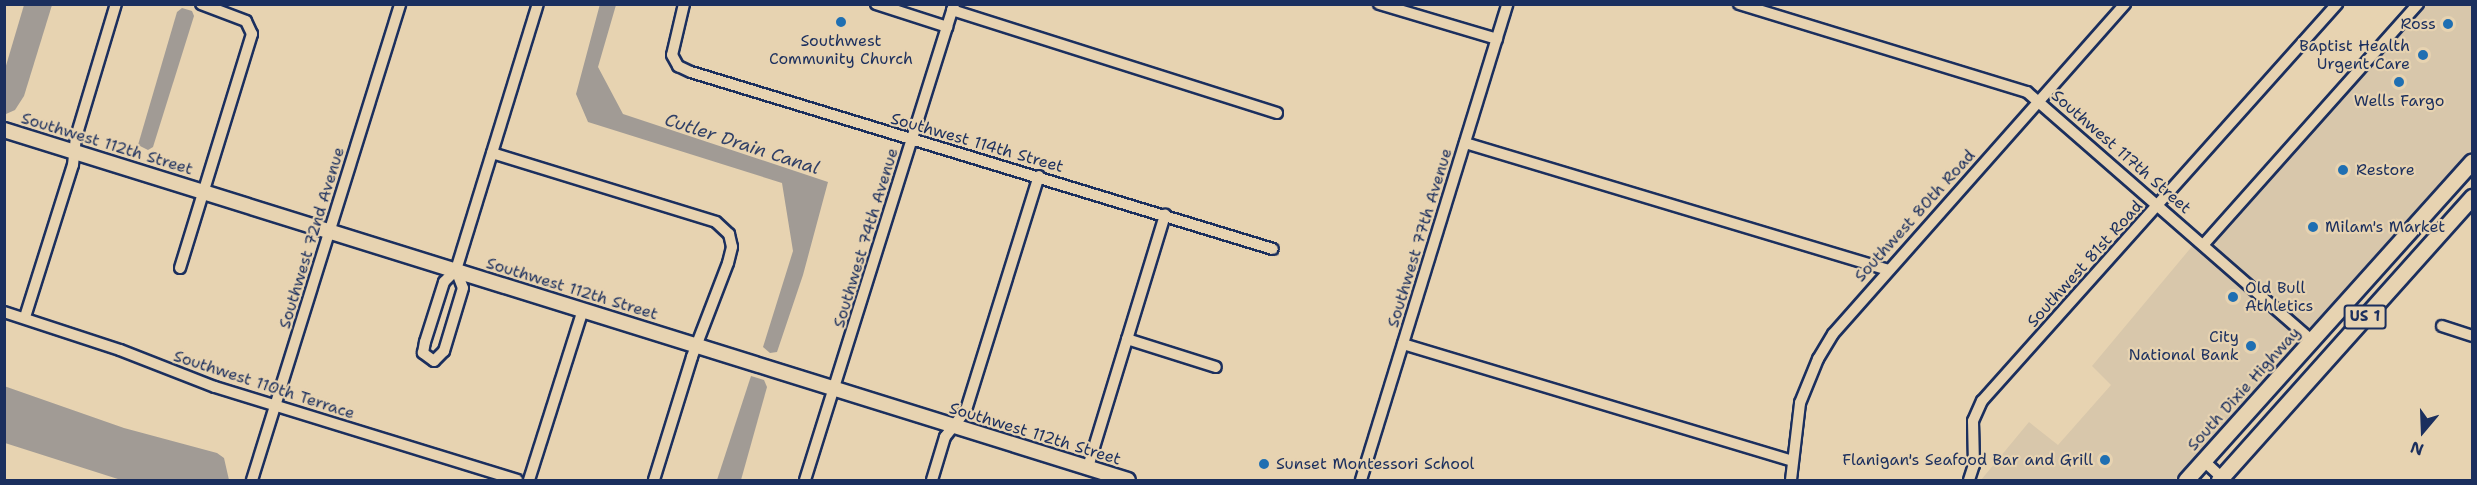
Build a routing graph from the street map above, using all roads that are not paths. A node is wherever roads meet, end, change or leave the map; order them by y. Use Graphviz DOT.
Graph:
graph roads {
  1 [pos="116,4"];
  2 [pos="201,4"];
  3 [pos="400,4"];
  4 [pos="538,4"];
  5 [pos="684,4"];
  6 [pos="876,4"];
  7 [pos="1379,4"];
  8 [pos="1508,4"];
  9 [pos="1739,4"];
  10 [pos="2125,4"];
  11 [pos="2337,4"];
  12 [pos="2418,4"];
  13 [pos="953,8"];
  14 [pos="947,27"];
  15 [pos="1497,39"];
  16 [pos="2038,100"];
  17 [pos="1277,113"];
  18 [pos="4,130"];
  19 [pos="912,138"];
  20 [pos="1465,143"];
  21 [pos="75,152"];
  22 [pos="492,153"];
  23 [pos="2472,161"];
  24 [pos="1039,176"];
  25 [pos="2457,178"];
  26 [pos="203,191"];
  27 [pos="2472,192"];
  28 [pos="2472,197"];
  29 [pos="2159,205"];
  30 [pos="1166,215"];
  31 [pos="329,232"];
  32 [pos="2204,244"];
  33 [pos="1273,249"];
  34 [pos="180,268"];
  35 [pos="456,270"];
  36 [pos="1887,270"];
  37 [pos="583,310"];
  38 [pos="4,312"];
  39 [pos="25,317"];
  40 [pos="2442,327"];
  41 [pos="2472,336"];
  42 [pos="1127,339"];
  43 [pos="2312,341"];
  44 [pos="1403,344"];
  45 [pos="698,346"];
  46 [pos="1216,367"];
  47 [pos="834,389"];
  48 [pos="2301,390"];
  49 [pos="276,405"];
  50 [pos="954,426"];
  51 [pos="1792,461"];
  52 [pos="2204,461"];
  53 [pos="1088,467"];
  54 [pos="2220,479"];
  55 [pos="252,480"];
  56 [pos="517,480"];
  57 [pos="529,480"];
  58 [pos="654,480"];
  59 [pos="805,480"];
  60 [pos="932,480"];
  61 [pos="1127,480"];
  62 [pos="1361,480"];
  63 [pos="1791,480"];
  64 [pos="1969,480"];
  65 [pos="2186,480"];
  1 -- 21 [label="street"];
  2 -- 26 [label="street"];
  3 -- 31 [label="street, Southwest 72nd Avenue"];
  4 -- 22 [label="street"];
  5 -- 19 [label="street, Southwest 114th Street"];
  6 -- 14 [label="street"];
  7 -- 15 [label="street"];
  8 -- 15 [label="street, Southwest 77th Avenue"];
  9 -- 16 [label="street, Southwest 117th Street"];
  10 -- 16 [label="street, Southwest 80th Road"];
  11 -- 29 [label="street, Southwest 81st Road"];
  12 -- 32 [label="street"];
  13 -- 14 [label="street, Southwest 74th Avenue"];
  13 -- 17 [label="street"];
  14 -- 19 [label="street, Southwest 74th Avenue"];
  15 -- 20 [label="street, Southwest 77th Avenue"];
  16 -- 29 [label="street, Southwest 117th Street"];
  16 -- 36 [label="street, Southwest 80th Road"];
  18 -- 21 [label="main road, Southwest 112th Street"];
  19 -- 24 [label="street, Southwest 114th Street"];
  19 -- 47 [label="street, Southwest 74th Avenue"];
  20 -- 36 [label="street"];
  20 -- 44 [label="street, Southwest 77th Avenue"];
  21 -- 26 [label="main road, Southwest 112th Street"];
  21 -- 39 [label="street"];
  22 -- 35 [label="street"];
  22 -- 45 [label="street"];
  23 -- 25 [label="highway, South Dixie Highway / US 1"];
  24 -- 30 [label="street, Southwest 114th Street"];
  24 -- 50 [label="street"];
  25 -- 27 [label="highway"];
  25 -- 43 [label="highway, South Dixie Highway / US 1"];
  26 -- 31 [label="main road, Southwest 112th Street"];
  26 -- 34 [label="street"];
  28 -- 48 [label="highway, US 1"];
  29 -- 32 [label="street, Southwest 117th Street"];
  29 -- 64 [label="street, Southwest 81st Road"];
  30 -- 33 [label="street, Southwest 114th Street"];
  30 -- 42 [label="street"];
  31 -- 35 [label="main road, Southwest 112th Street"];
  31 -- 49 [label="street, Southwest 72nd Avenue"];
  32 -- 43 [label="street, Southwest 117th Street"];
  35 -- 35 [label="street"];
  35 -- 37 [label="main road, Southwest 112th Street"];
  36 -- 51 [label="street, Southwest 80th Road"];
  37 -- 45 [label="main road, Southwest 112th Street"];
  37 -- 57 [label="street"];
  38 -- 39 [label="street, Southwest 110th Terrace"];
  39 -- 49 [label="street, Southwest 110th Terrace"];
  40 -- 41 [label="street"];
  42 -- 46 [label="street"];
  42 -- 53 [label="street"];
  43 -- 48 [label="highway"];
  43 -- 52 [label="highway, South Dixie Highway / US 1"];
  44 -- 51 [label="street"];
  44 -- 62 [label="street, Southwest 77th Avenue"];
  45 -- 47 [label="main road, Southwest 112th Street"];
  45 -- 58 [label="street"];
  47 -- 50 [label="main road, Southwest 112th Street"];
  47 -- 59 [label="street, Southwest 74th Avenue"];
  48 -- 54 [label="highway, US 1"];
  49 -- 55 [label="street, Southwest 72nd Avenue"];
  49 -- 56 [label="street, Southwest 110th Terrace"];
  50 -- 53 [label="main road, Southwest 112th Street"];
  50 -- 60 [label="street"];
  51 -- 63 [label="street, Southwest 80th Road"];
  52 -- 54 [label="street"];
  52 -- 65 [label="highway, South Dixie Highway / US 1"];
  53 -- 61 [label="main road, Southwest 112th Street"];
}
